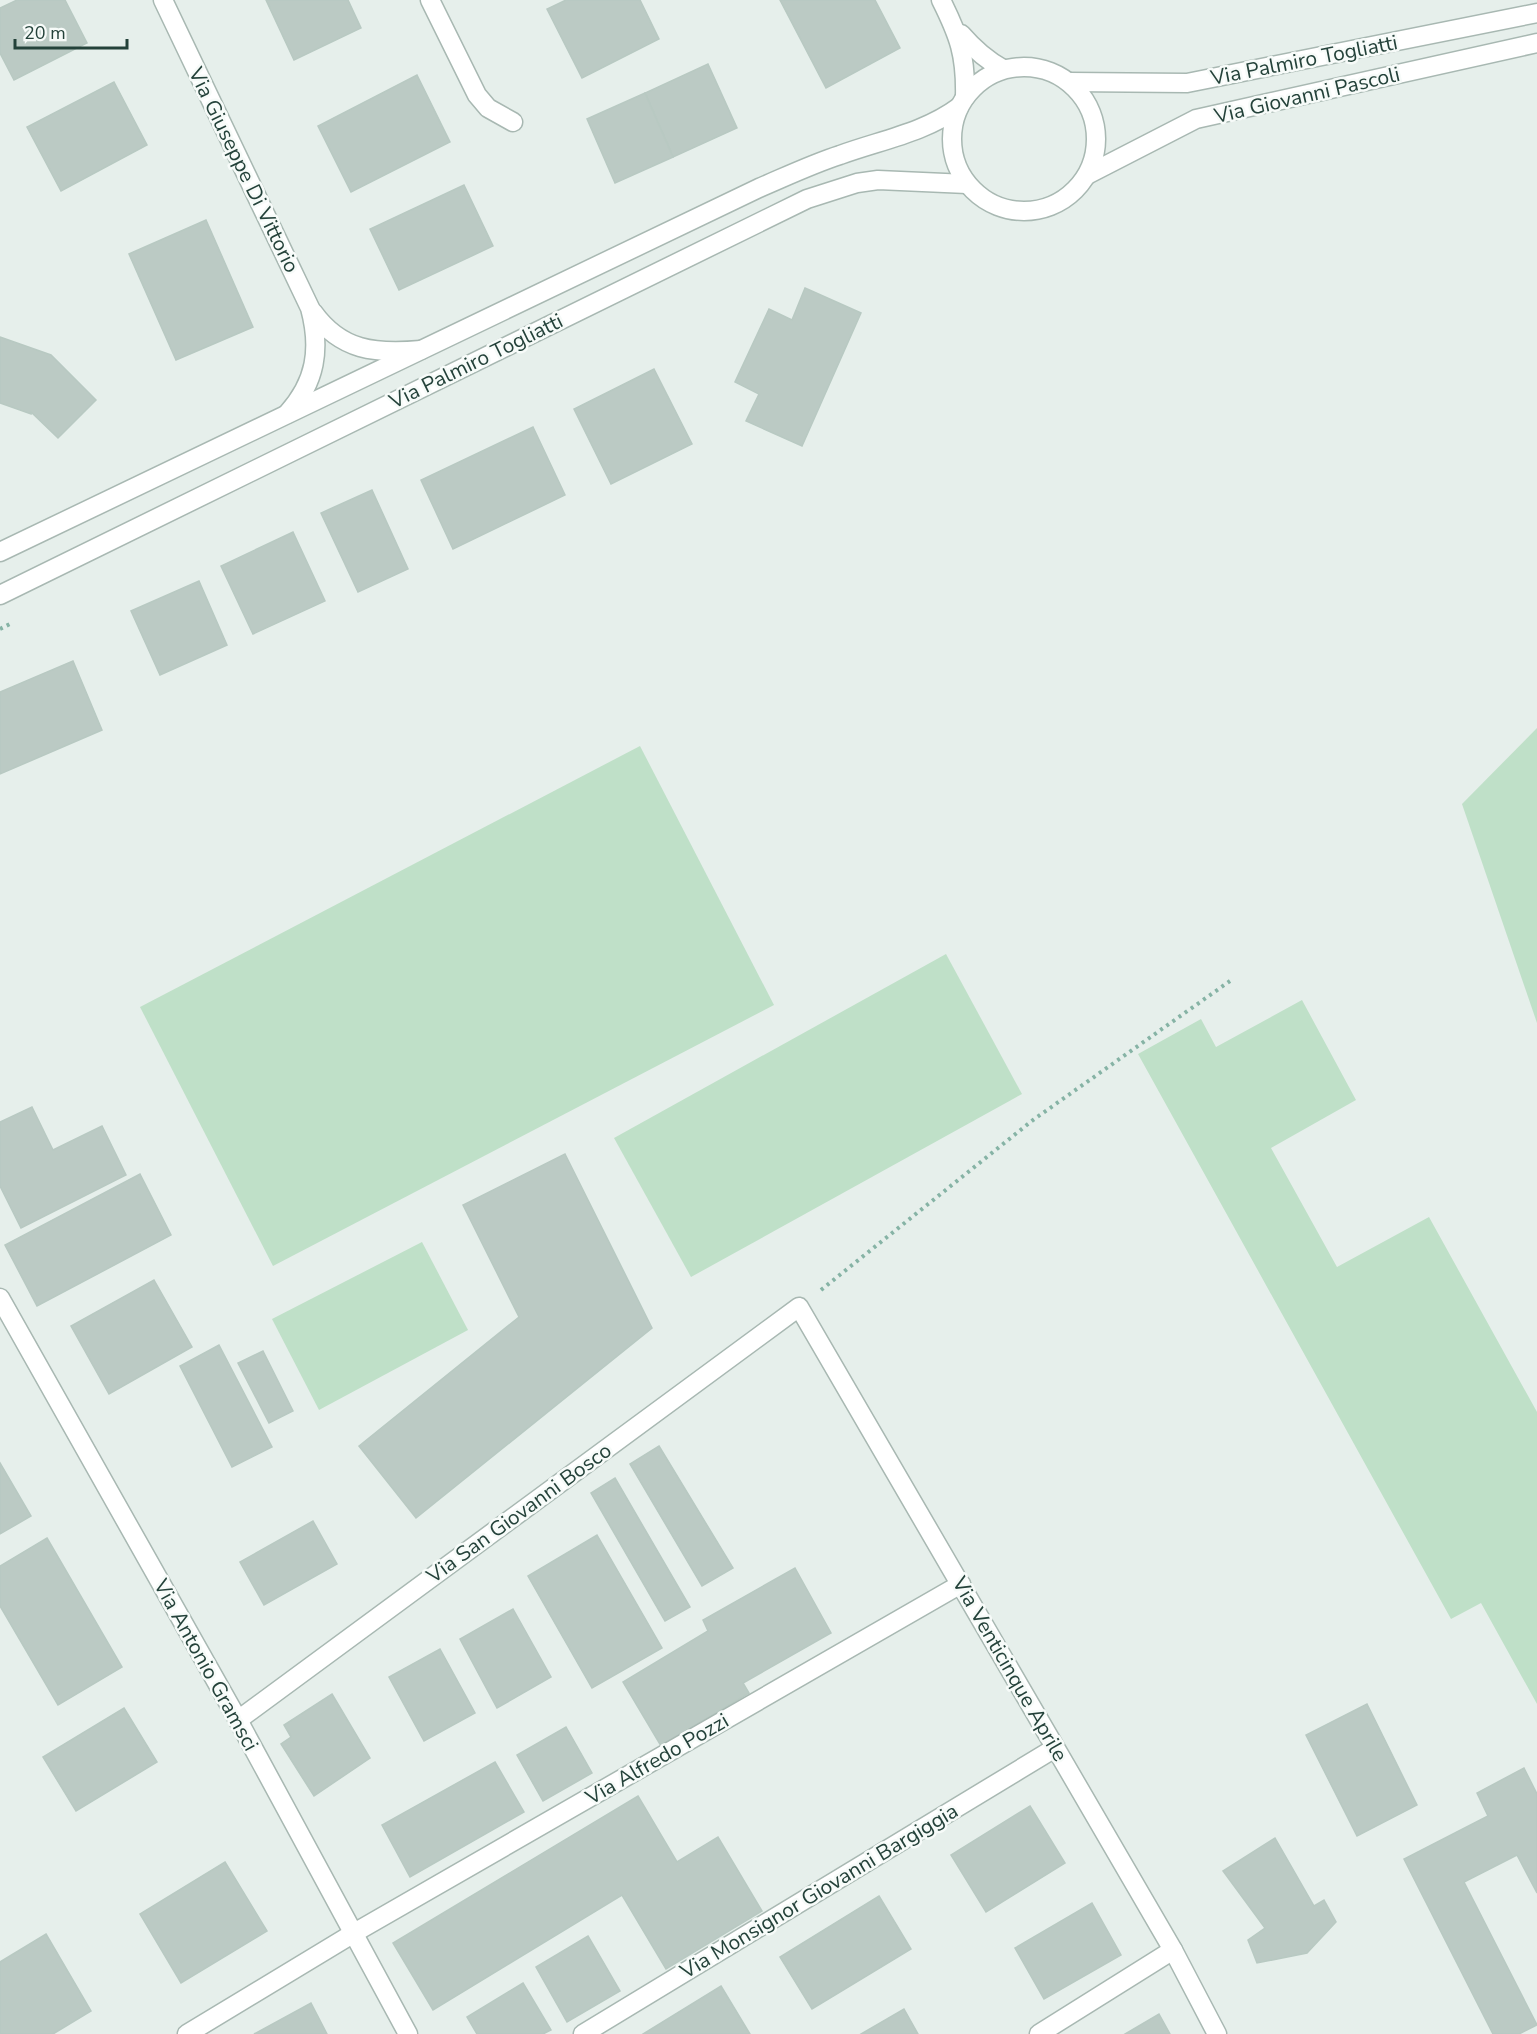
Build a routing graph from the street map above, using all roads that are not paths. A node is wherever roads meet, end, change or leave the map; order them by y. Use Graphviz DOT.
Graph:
graph roads {
  1 [pos="163,0"];
  2 [pos="430,0"];
  3 [pos="941,0"];
  4 [pos="1537,14"];
  5 [pos="954,26"];
  6 [pos="1537,43"];
  7 [pos="1003,69"];
  8 [pos="1069,82"];
  9 [pos="962,101"];
  10 [pos="513,122"];
  11 [pos="1087,175"];
  12 [pos="967,184"];
  13 [pos="310,308"];
  14 [pos="422,350"];
  15 [pos="287,414"];
  16 [pos="0,552"];
  17 [pos="0,595"];
  18 [pos="0,1298"];
  19 [pos="800,1307"];
  20 [pos="961,1584"];
  21 [pos="238,1720"];
  22 [pos="1055,1748"];
  23 [pos="354,1933"];
  24 [pos="1173,1950"];
  25 [pos="187,2034"];
  26 [pos="408,2034"];
  27 [pos="583,2034"];
  28 [pos="1039,2034"];
  29 [pos="1217,2034"];
  1 -- 13 [label="street, Via Giuseppe Di Vittorio"];
  2 -- 10 [label="street"];
  3 -- 5 [label="street"];
  4 -- 8 [label="street, Via Palmiro Togliatti"];
  5 -- 7 [label="street"];
  5 -- 9 [label="street"];
  6 -- 11 [label="street, Via Giovanni Pascoli"];
  7 -- 8 [label="street"];
  7 -- 9 [label="street"];
  8 -- 11 [label="street"];
  9 -- 12 [label="street"];
  9 -- 14 [label="street, Via Palmiro Togliatti"];
  11 -- 12 [label="street"];
  12 -- 17 [label="street, Via Palmiro Togliatti"];
  13 -- 14 [label="street"];
  13 -- 15 [label="street"];
  14 -- 15 [label="street, Via Palmiro Togliatti"];
  15 -- 16 [label="street, Via Palmiro Togliatti"];
  18 -- 21 [label="street, Via Antonio Gramsci"];
  19 -- 20 [label="street, Via Venticinque Aprile"];
  19 -- 21 [label="street, Via San Giovanni Bosco"];
  20 -- 22 [label="street, Via Venticinque Aprile"];
  20 -- 23 [label="street, Via Alfredo Pozzi"];
  21 -- 23 [label="street, Via Antonio Gramsci"];
  22 -- 24 [label="street, Via Venticinque Aprile"];
  22 -- 27 [label="street, Via Monsignor Giovanni Bargiggia"];
  23 -- 25 [label="street, Via Alfredo Pozzi"];
  23 -- 26 [label="street, Via Antonio Gramsci"];
  24 -- 28 [label="street"];
  24 -- 29 [label="street, Via Venticinque Aprile"];
}
